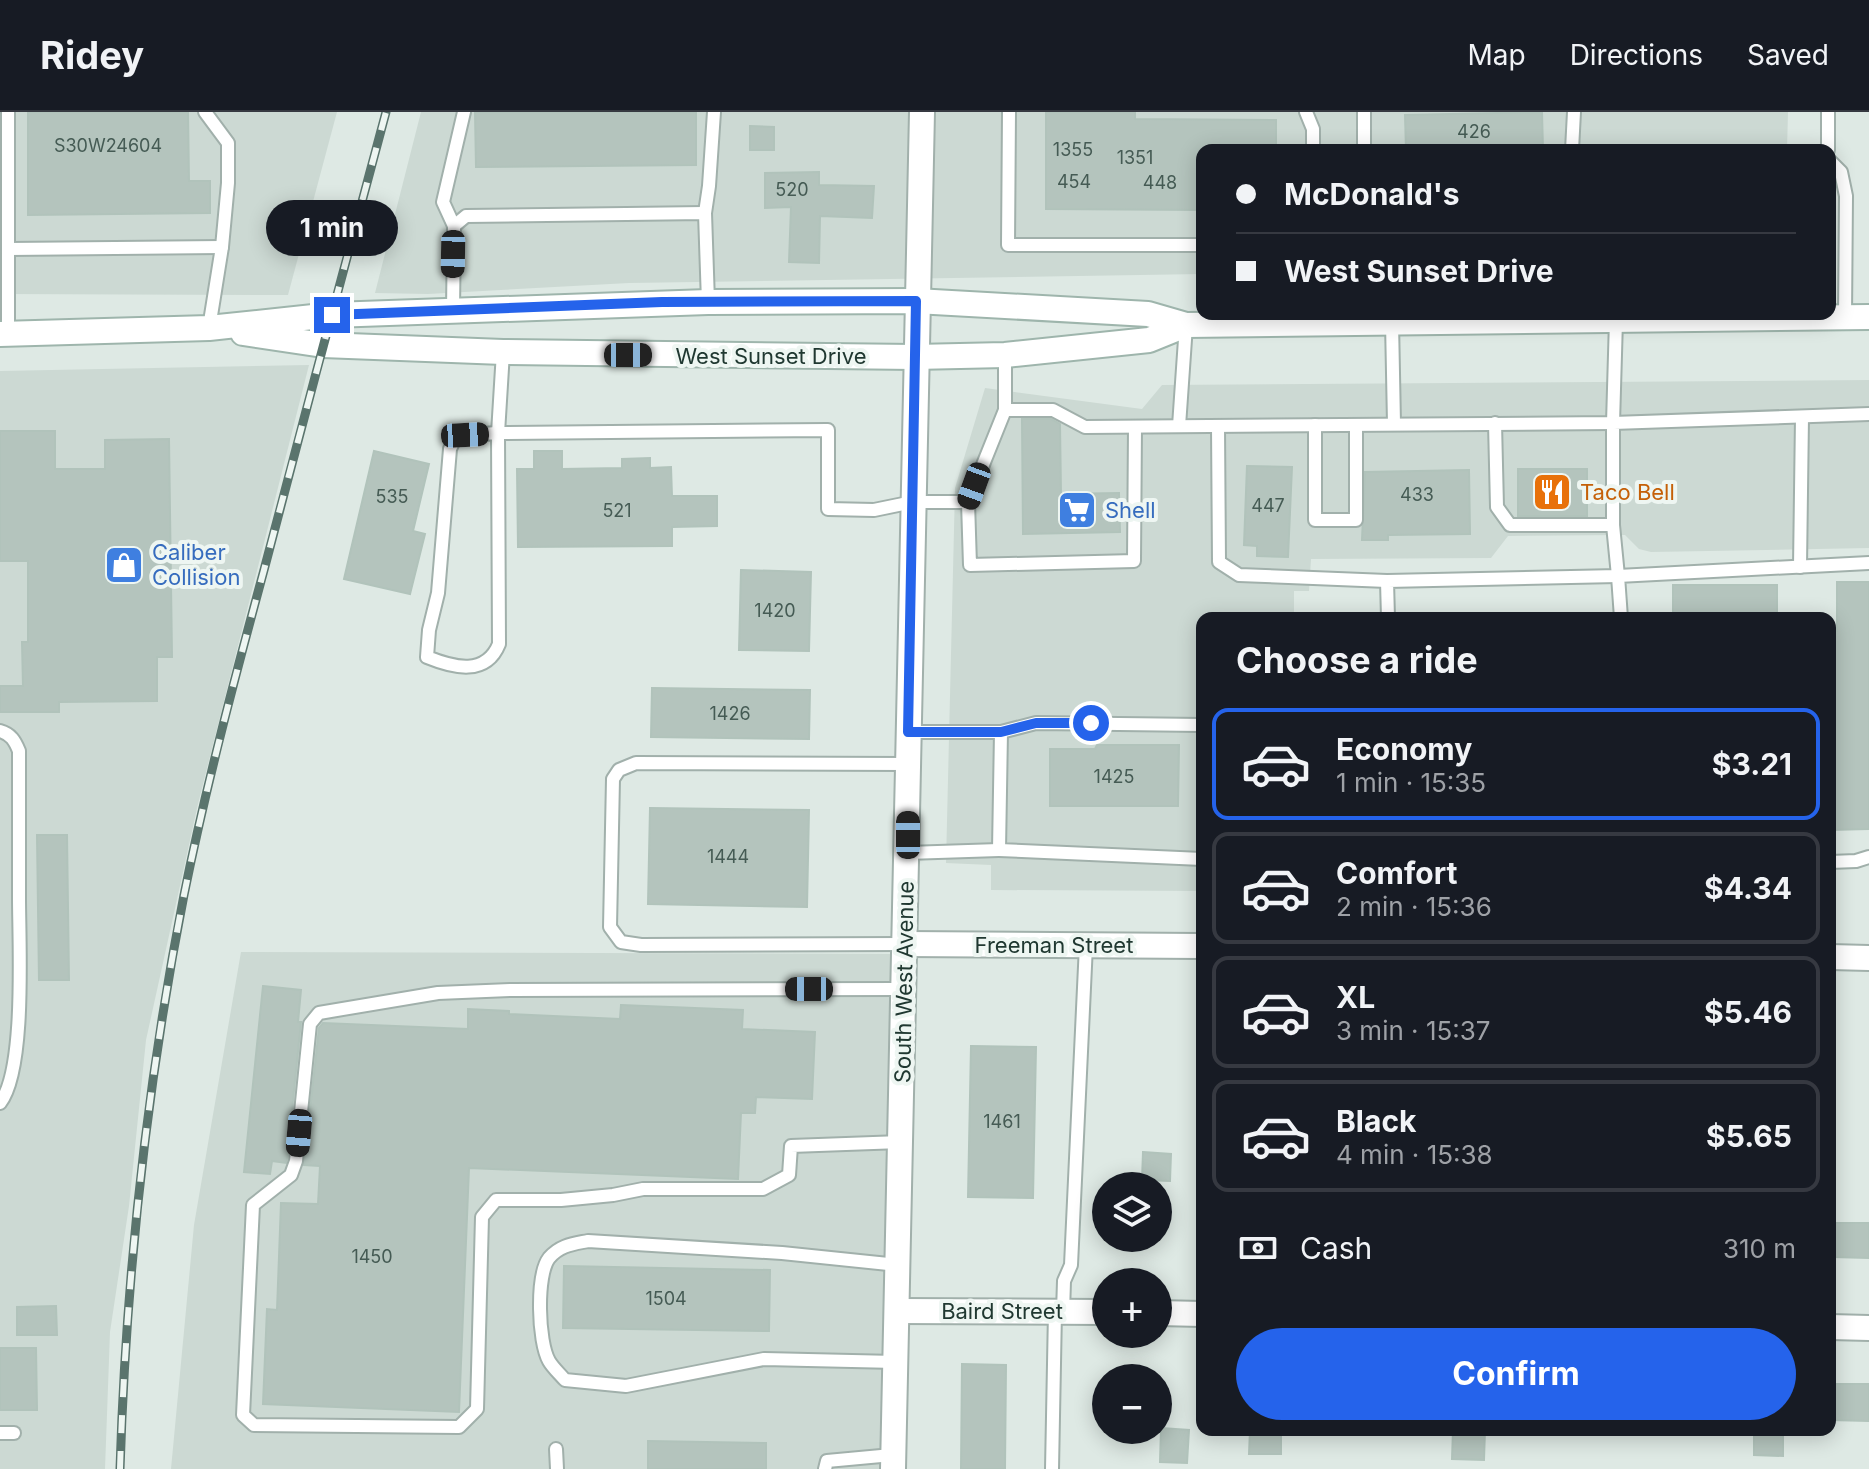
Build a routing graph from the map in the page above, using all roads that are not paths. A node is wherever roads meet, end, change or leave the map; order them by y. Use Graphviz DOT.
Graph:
graph roads {
  1 [pos="8,112"];
  2 [pos="205,112"];
  3 [pos="464,112"];
  4 [pos="714,112"];
  5 [pos="922,112"];
  6 [pos="1009,112"];
  7 [pos="1306,112"];
  8 [pos="1364,112"];
  9 [pos="1574,112"];
  10 [pos="1828,112"];
  11 [pos="1313,144"];
  12 [pos="1364,144"];
  13 [pos="1572,144"];
  14 [pos="1828,144"];
  15 [pos="1836,167"];
  16 [pos="705,213"];
  17 [pos="454,226"];
  18 [pos="1196,245"];
  19 [pos="222,247"];
  20 [pos="8,249"];
  21 [pos="916,301"];
  22 [pos="708,302"];
  23 [pos="453,311"];
  24 [pos="1836,317"];
  25 [pos="1857,317"];
  26 [pos="1268,320"];
  27 [pos="1354,320"];
  28 [pos="1458,320"];
  29 [pos="1616,320"];
  30 [pos="1201,321"];
  31 [pos="1392,322"];
  32 [pos="209,328"];
  33 [pos="4,334"];
  34 [pos="503,352"];
  35 [pos="1005,355"];
  36 [pos="915,357"];
  37 [pos="1005,410"];
  38 [pos="1869,414"];
  39 [pos="1802,417"];
  40 [pos="1495,423"];
  41 [pos="1613,423"];
  42 [pos="1394,424"];
  43 [pos="1315,425"];
  44 [pos="1356,425"];
  45 [pos="1179,426"];
  46 [pos="1218,426"];
  47 [pos="1135,427"];
  48 [pos="498,433"];
  49 [pos="913,502"];
  50 [pos="968,502"];
  51 [pos="1613,525"];
  52 [pos="1869,563"];
  53 [pos="1800,567"];
  54 [pos="1618,576"];
  55 [pos="1387,581"];
  56 [pos="1388,612"];
  57 [pos="1621,612"];
  58 [pos="1196,725"];
  59 [pos="0,731"];
  60 [pos="908,732"];
  61 [pos="1001,732"];
  62 [pos="908,764"];
  63 [pos="999,850"];
  64 [pos="907,853"];
  65 [pos="1869,857"];
  66 [pos="1196,859"];
  67 [pos="1836,862"];
  68 [pos="905,944"];
  69 [pos="1086,945"];
  70 [pos="1196,946"];
  71 [pos="1836,957"];
  72 [pos="1869,958"];
  73 [pos="904,989"];
  74 [pos="0,1103"];
  75 [pos="901,1142"];
  76 [pos="898,1265"];
  77 [pos="897,1311"];
  78 [pos="1059,1311"];
  79 [pos="1092,1312"];
  80 [pos="1172,1313"];
  81 [pos="1196,1314"];
  82 [pos="1836,1327"];
  83 [pos="1869,1328"];
  84 [pos="896,1362"];
  85 [pos="0,1433"];
  86 [pos="14,1433"];
  87 [pos="556,1449"];
  88 [pos="893,1462"];
  89 [pos="557,1469"];
  90 [pos="825,1469"];
  91 [pos="1052,1469"];
  1 -- 20 [label="lane"];
  2 -- 19 [label="lane"];
  3 -- 17 [label="lane"];
  4 -- 16 [label="lane"];
  5 -- 21 [label="main road, South West Avenue"];
  6 -- 18 [label="lane"];
  7 -- 11 [label="lane"];
  8 -- 12 [label="lane"];
  9 -- 13 [label="lane"];
  10 -- 14 [label="lane"];
  15 -- 25 [label="lane"];
  16 -- 17 [label="lane"];
  16 -- 22 [label="lane"];
  17 -- 23 [label="lane"];
  19 -- 20 [label="lane"];
  19 -- 32 [label="lane"];
  20 -- 33 [label="lane"];
  21 -- 22 [label="main road, West Sunset Drive"];
  21 -- 30 [label="main road, West Sunset Drive"];
  21 -- 36 [label="main road, South West Avenue"];
  22 -- 23 [label="main road, West Sunset Drive"];
  23 -- 32 [label="main road, West Sunset Drive"];
  24 -- 25 [label="main road, West Sunset Drive"];
  26 -- 30 [label="main road, West Sunset Drive"];
  27 -- 31 [label="main road, West Sunset Drive"];
  28 -- 31 [label="main road, West Sunset Drive"];
  29 -- 41 [label="lane"];
  30 -- 35 [label="main road, West Sunset Drive"];
  30 -- 45 [label="lane"];
  31 -- 42 [label="lane"];
  32 -- 33 [label="main road, West Sunset Drive"];
  32 -- 34 [label="main road, West Sunset Drive"];
  34 -- 36 [label="main road, West Sunset Drive"];
  34 -- 48 [label="lane"];
  35 -- 36 [label="main road, West Sunset Drive"];
  35 -- 37 [label="lane"];
  36 -- 49 [label="main road, South West Avenue"];
  37 -- 47 [label="lane"];
  37 -- 50 [label="lane"];
  38 -- 39 [label="lane"];
  39 -- 41 [label="lane"];
  39 -- 53 [label="lane"];
  40 -- 41 [label="lane"];
  40 -- 42 [label="lane"];
  40 -- 51 [label="lane"];
  41 -- 51 [label="lane"];
  42 -- 44 [label="lane"];
  43 -- 44 [label="lane"];
  43 -- 44 [label="lane"];
  43 -- 46 [label="lane"];
  45 -- 46 [label="lane"];
  45 -- 47 [label="lane"];
  46 -- 55 [label="lane"];
  47 -- 50 [label="lane"];
  48 -- 48 [label="lane"];
  48 -- 49 [label="lane"];
  49 -- 50 [label="lane"];
  49 -- 60 [label="main road, South West Avenue"];
  51 -- 54 [label="lane"];
  52 -- 53 [label="lane"];
  53 -- 54 [label="lane"];
  54 -- 55 [label="lane"];
  54 -- 57 [label="lane"];
  55 -- 56 [label="lane"];
  58 -- 61 [label="lane"];
  59 -- 74 [label="lane"];
  60 -- 61 [label="lane"];
  60 -- 62 [label="main road, South West Avenue"];
  61 -- 63 [label="lane"];
  62 -- 64 [label="main road, South West Avenue"];
  62 -- 68 [label="lane"];
  63 -- 64 [label="lane"];
  63 -- 66 [label="lane"];
  64 -- 68 [label="main road, South West Avenue"];
  65 -- 67 [label="lane"];
  68 -- 69 [label="main road, Freeman Street"];
  68 -- 73 [label="main road, South West Avenue"];
  69 -- 70 [label="main road, Freeman Street"];
  69 -- 78 [label="lane"];
  71 -- 72 [label="main road"];
  73 -- 75 [label="main road, South West Avenue"];
  73 -- 75 [label="lane"];
  75 -- 76 [label="main road, South West Avenue"];
  76 -- 77 [label="main road, South West Avenue"];
  76 -- 84 [label="lane"];
  77 -- 78 [label="main road, Baird Street"];
  77 -- 84 [label="main road, South West Avenue"];
  78 -- 79 [label="main road, Baird Street"];
  78 -- 91 [label="lane"];
  80 -- 81 [label="main road"];
  82 -- 83 [label="main road"];
  84 -- 88 [label="main road, South West Avenue"];
  85 -- 86 [label="lane"];
  87 -- 89 [label="lane"];
  88 -- 90 [label="lane"];
}
